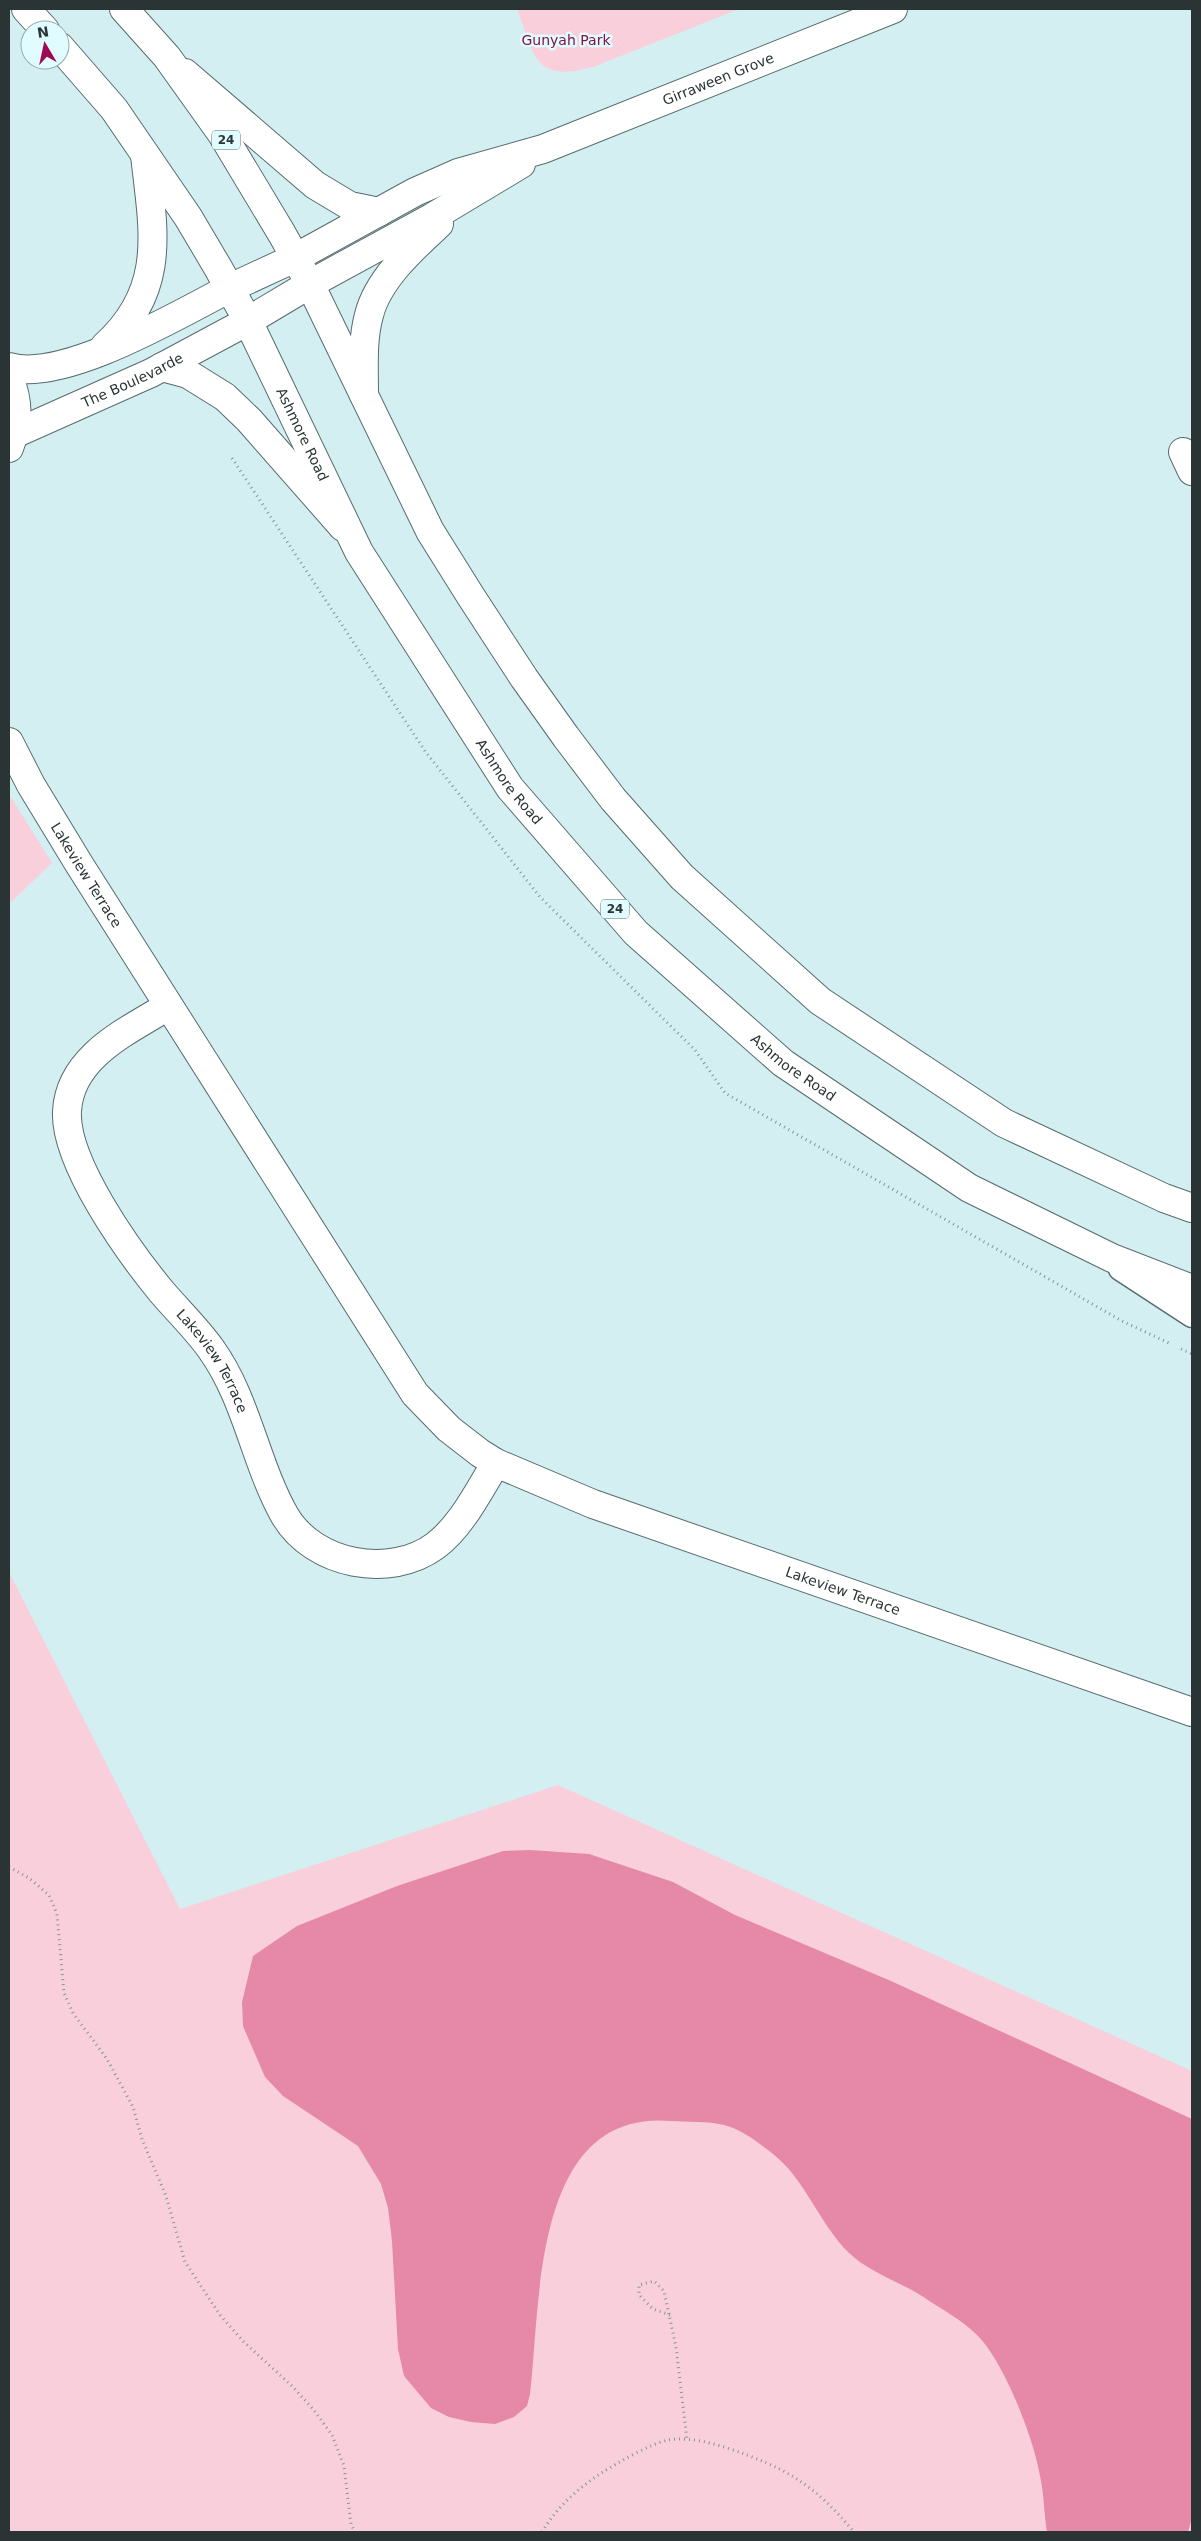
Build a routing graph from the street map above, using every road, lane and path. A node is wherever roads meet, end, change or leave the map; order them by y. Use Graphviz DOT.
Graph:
graph roads {
  1 [pos="26,9"];
  2 [pos="124,9"];
  3 [pos="893,9"];
  4 [pos="36,20"];
  5 [pos="167,57"];
  6 [pos="70,58"];
  7 [pos="543,150"];
  8 [pos="145,155"];
  9 [pos="478,190"];
  10 [pos="379,212"];
  11 [pos="295,258"];
  12 [pos="310,284"];
  13 [pos="230,288"];
  14 [pos="248,321"];
  15 [pos="98,352"];
  16 [pos="9,367"];
  17 [pos="162,367"];
  18 [pos="9,377"];
  19 [pos="364,395"];
  20 [pos="11,441"];
  21 [pos="352,538"];
  22 [pos="9,742"];
  23 [pos="168,1006"];
  24 [pos="1192,1208"];
  25 [pos="1079,1242"];
  26 [pos="1192,1289"];
  27 [pos="1192,1316"];
  28 [pos="496,1463"];
  29 [pos="1192,1712"];
  30 [pos="9,1867"];
  31 [pos="670,2315"];
  32 [pos="687,2440"];
  33 [pos="355,2532"];
  34 [pos="542,2532"];
  35 [pos="854,2532"];
  1 -- 4 [label="street"];
  2 -- 5 [label="street, 24"];
  3 -- 7 [label="street, Girraween Grove"];
  5 -- 10 [label="street"];
  5 -- 11 [label="street, 24"];
  6 -- 8 [label="street, Ashmore Road / 24"];
  7 -- 9 [label="street, Girraween Grove"];
  7 -- 10 [label="street, Girraween Grove"];
  8 -- 13 [label="street, Ashmore Road / 24"];
  8 -- 15 [label="street"];
  9 -- 12 [label="street, Girraween Grove"];
  9 -- 19 [label="street"];
  10 -- 11 [label="street, Girraween Grove"];
  11 -- 12 [label="street, 24"];
  11 -- 13 [label="street, Girraween Grove"];
  12 -- 14 [label="street, The Boulevarde"];
  12 -- 19 [label="street, 24"];
  13 -- 14 [label="street, Ashmore Road / 24"];
  13 -- 15 [label="street"];
  14 -- 17 [label="street, The Boulevarde"];
  14 -- 21 [label="street, Ashmore Road / 24"];
  15 -- 16 [label="street"];
  17 -- 20 [label="street, The Boulevarde"];
  17 -- 21 [label="street"];
  18 -- 20 [label="street"];
  19 -- 24 [label="street, 24"];
  21 -- 25 [label="street, Ashmore Road / 24"];
  22 -- 23 [label="street, Lakeview Terrace"];
  23 -- 28 [label="street, Lakeview Terrace"];
  23 -- 28 [label="street, Lakeview Terrace"];
  25 -- 26 [label="street, Ashmore Road / 24"];
  25 -- 27 [label="lane"];
  28 -- 29 [label="street, Lakeview Terrace"];
  30 -- 33 [label="path"];
  31 -- 31 [label="path"];
  31 -- 32 [label="path"];
  32 -- 34 [label="path"];
  32 -- 35 [label="path"];
}
